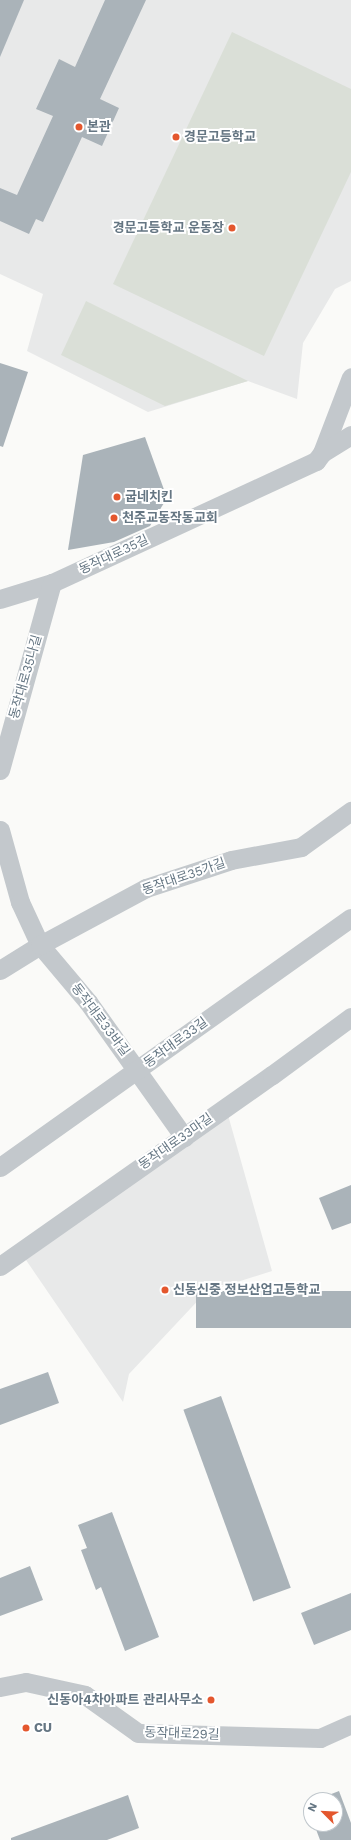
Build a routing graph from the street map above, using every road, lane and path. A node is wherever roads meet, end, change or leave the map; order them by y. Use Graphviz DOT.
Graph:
graph roads {
  1 [pos="351,377"];
  2 [pos="351,435"];
  3 [pos="322,454"];
  4 [pos="52,583"];
  5 [pos="0,599"];
  6 [pos="0,770"];
  7 [pos="351,812"];
  8 [pos="0,830"];
  9 [pos="351,918"];
  10 [pos="40,945"];
  11 [pos="0,970"];
  12 [pos="351,1017"];
  13 [pos="137,1071"];
  14 [pos="184,1137"];
  15 [pos="0,1167"];
  16 [pos="0,1266"];
  17 [pos="0,1688"];
  18 [pos="351,1724"];
  1 -- 3 [label="street"];
  2 -- 3 [label="street, 동작대로35길"];
  3 -- 4 [label="street, 동작대로35길"];
  4 -- 5 [label="street, 동작대로35길"];
  4 -- 6 [label="street, 동작대로35나길"];
  7 -- 10 [label="street, 동작대로35가길"];
  8 -- 10 [label="street"];
  9 -- 13 [label="street, 동작대로33길"];
  10 -- 11 [label="street, 동작대로35가길"];
  10 -- 13 [label="street, 동작대로33바길"];
  12 -- 14 [label="street, 동작대로33마길"];
  13 -- 14 [label="street, 동작대로33바길"];
  13 -- 15 [label="street, 동작대로33길"];
  14 -- 16 [label="street, 동작대로33마길"];
  17 -- 18 [label="street, 동작대로29길"];
}
